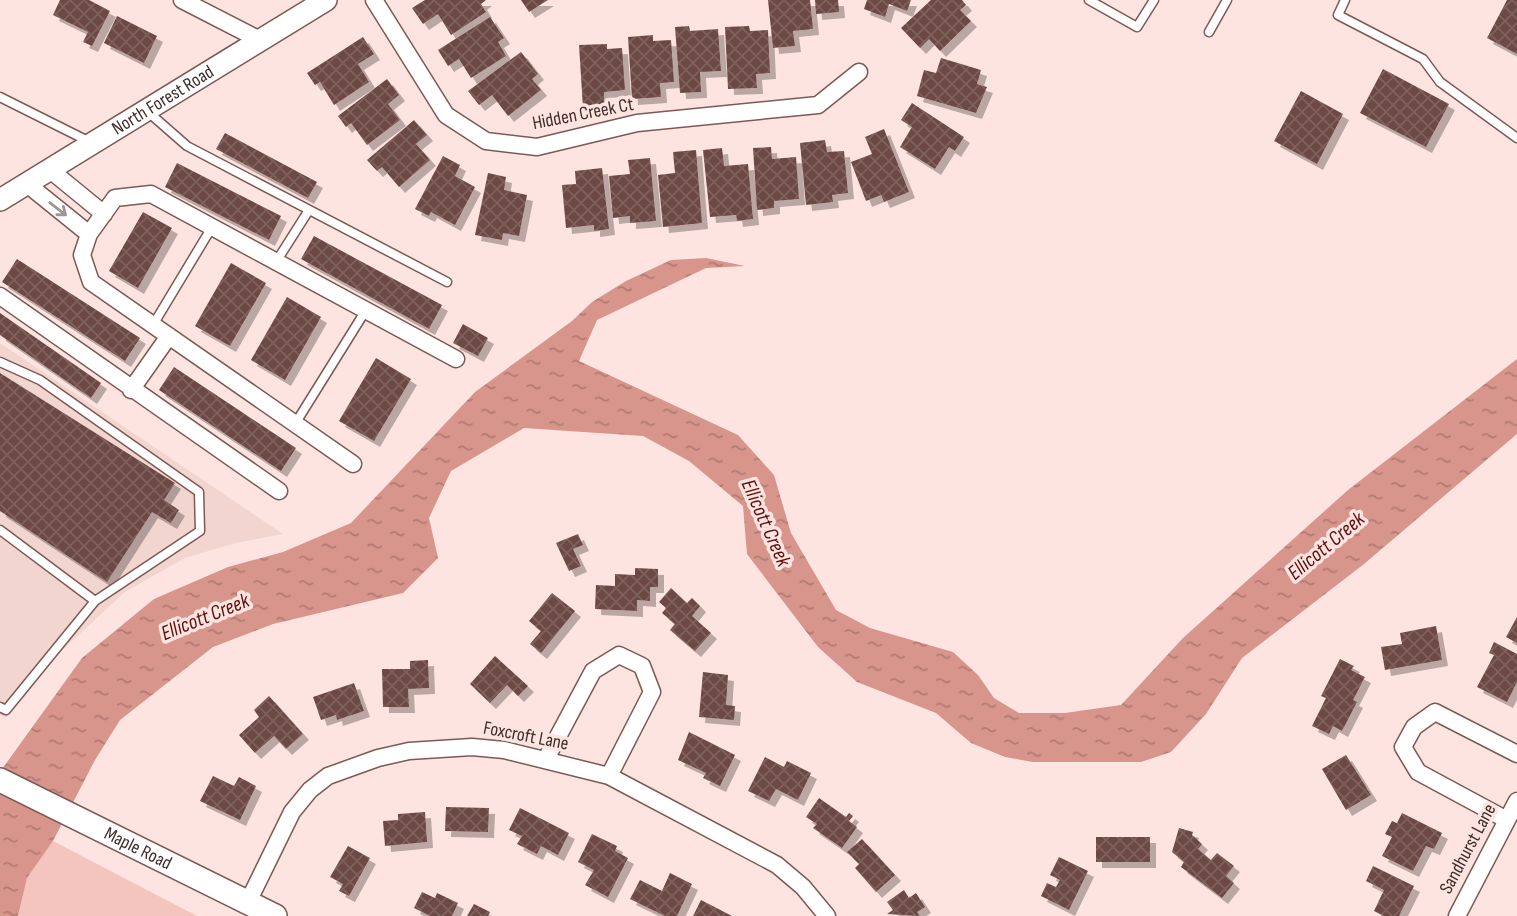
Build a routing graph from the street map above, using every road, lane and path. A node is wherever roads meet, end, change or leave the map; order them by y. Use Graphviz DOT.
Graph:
graph roads {
  1 [pos="182,0"];
  2 [pos="326,0"];
  3 [pos="374,0"];
  4 [pos="1089,0"];
  5 [pos="1154,0"];
  6 [pos="1227,0"];
  7 [pos="1345,0"];
  8 [pos="1209,32"];
  9 [pos="260,40"];
  10 [pos="859,72"];
  11 [pos="0,97"];
  12 [pos="145,110"];
  13 [pos="1517,138"];
  14 [pos="91,143"];
  15 [pos="49,169"];
  16 [pos="27,184"];
  17 [pos="0,200"];
  18 [pos="309,210"];
  19 [pos="104,214"];
  20 [pos="212,227"];
  21 [pos="89,234"];
  22 [pos="276,262"];
  23 [pos="447,282"];
  24 [pos="0,296"];
  25 [pos="366,310"];
  26 [pos="153,325"];
  27 [pos="169,336"];
  28 [pos="456,359"];
  29 [pos="0,362"];
  30 [pos="131,390"];
  31 [pos="295,424"];
  32 [pos="353,464"];
  33 [pos="279,491"];
  34 [pos="0,530"];
  35 [pos="96,601"];
  36 [pos="0,707"];
  37 [pos="1517,754"];
  38 [pos="546,759"];
  39 [pos="609,776"];
  40 [pos="0,780"];
  41 [pos="1517,801"];
  42 [pos="1507,820"];
  43 [pos="248,902"];
  44 [pos="275,916"];
  45 [pos="827,916"];
  46 [pos="1457,916"];
  1 -- 9 [label="street"];
  2 -- 9 [label="street, North Forest Road"];
  3 -- 10 [label="street, Hidden Creek Ct"];
  4 -- 5 [label="lane"];
  6 -- 8 [label="lane"];
  7 -- 13 [label="lane"];
  9 -- 12 [label="street, North Forest Road"];
  11 -- 14 [label="lane"];
  12 -- 14 [label="street, North Forest Road"];
  12 -- 18 [label="lane"];
  14 -- 15 [label="street, North Forest Road"];
  15 -- 16 [label="street, North Forest Road"];
  15 -- 19 [label="street"];
  16 -- 17 [label="street, North Forest Road"];
  16 -- 21 [label="street, one-way"];
  18 -- 22 [label="lane"];
  18 -- 23 [label="lane"];
  19 -- 20 [label="street"];
  19 -- 21 [label="street"];
  20 -- 22 [label="street"];
  20 -- 26 [label="lane"];
  21 -- 26 [label="street"];
  22 -- 25 [label="street"];
  24 -- 30 [label="street"];
  25 -- 28 [label="street"];
  25 -- 31 [label="lane"];
  26 -- 27 [label="street"];
  27 -- 30 [label="street"];
  27 -- 31 [label="street"];
  29 -- 35 [label="lane"];
  30 -- 33 [label="street"];
  31 -- 32 [label="street"];
  34 -- 35 [label="lane"];
  35 -- 36 [label="lane"];
  37 -- 42 [label="street"];
  38 -- 39 [label="street, Foxcroft Lane"];
  38 -- 39 [label="street"];
  38 -- 43 [label="street, Foxcroft Lane"];
  39 -- 45 [label="street, Foxcroft Lane"];
  40 -- 43 [label="main road, Maple Road"];
  41 -- 42 [label="street, Sandhurst Lane"];
  42 -- 46 [label="street, Sandhurst Lane"];
  43 -- 44 [label="main road, Maple Road"];
}
